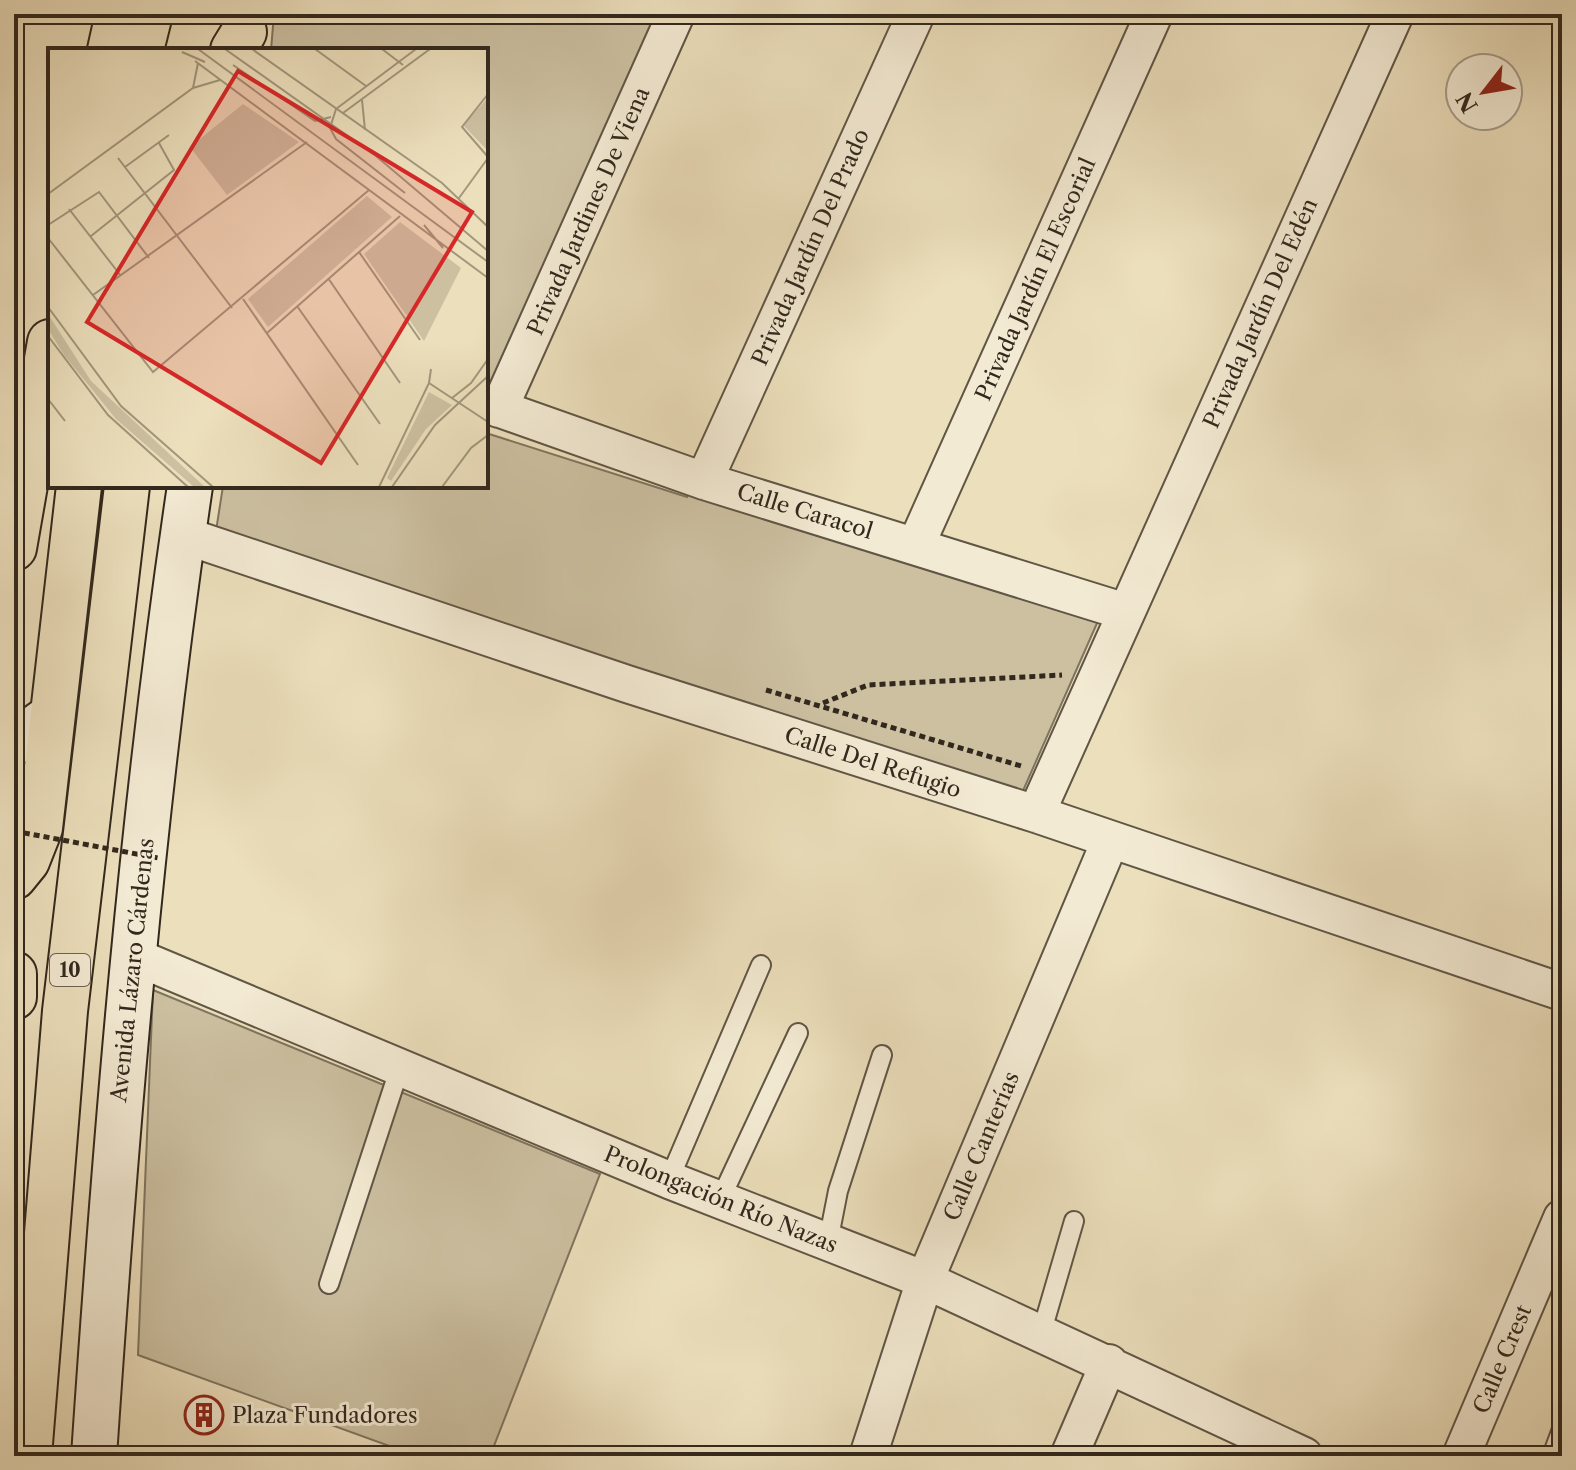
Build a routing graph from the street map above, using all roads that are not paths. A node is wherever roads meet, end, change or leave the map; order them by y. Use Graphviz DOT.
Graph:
graph roads {
  1 [pos="118,14"];
  2 [pos="150,14"];
  3 [pos="164,14"];
  4 [pos="676,14"];
  5 [pos="916,14"];
  6 [pos="1154,14"];
  7 [pos="1395,14"];
  8 [pos="110,48"];
  9 [pos="142,48"];
  10 [pos="162,48"];
  11 [pos="48,353"];
  12 [pos="493,406"];
  13 [pos="704,481"];
  14 [pos="79,488"];
  15 [pos="190,488"];
  16 [pos="132,495"];
  17 [pos="183,535"];
  18 [pos="916,545"];
  19 [pos="14,548"];
  20 [pos="1126,612"];
  21 [pos="50,717"];
  22 [pos="14,743"];
  23 [pos="1036,814"];
  24 [pos="1110,841"];
  25 [pos="14,877"];
  26 [pos="131,955"];
  27 [pos="761,965"];
  28 [pos="14,974"];
  29 [pos="1562,992"];
  30 [pos="14,997"];
  31 [pos="798,1033"];
  32 [pos="882,1055"];
  33 [pos="400,1067"];
  34 [pos="58,1123"];
  35 [pos="669,1180"];
  36 [pos="720,1200"];
  37 [pos="1562,1218"];
  38 [pos="1074,1221"];
  39 [pos="828,1242"];
  40 [pos="925,1280"];
  41 [pos="329,1284"];
  42 [pos="1041,1334"];
  43 [pos="1109,1363"];
  44 [pos="1562,1429"];
  45 [pos="1265,1448"];
  46 [pos="29,1456"];
  47 [pos="59,1456"];
  48 [pos="94,1456"];
  49 [pos="868,1456"];
  50 [pos="1069,1456"];
  51 [pos="1304,1456"];
  52 [pos="1461,1456"];
  53 [pos="1552,1456"];
  1 -- 8 [label="highway"];
  2 -- 9 [label="highway"];
  3 -- 10 [label="highway"];
  4 -- 12 [label="street, Privada Jardines De Viena"];
  5 -- 13 [label="street, Privada Jardín Del Prado"];
  6 -- 18 [label="street, Privada Jardín El Escorial"];
  7 -- 20 [label="street, Privada Jardín Del Edén"];
  11 -- 19 [label="highway"];
  12 -- 13 [label="street, Calle Caracol"];
  13 -- 18 [label="street, Calle Caracol"];
  14 -- 21 [label="highway"];
  15 -- 17 [label="street, Avenida Lázaro Cárdenas"];
  16 -- 34 [label="highway, 10"];
  17 -- 23 [label="street, Calle Del Refugio"];
  17 -- 26 [label="street, Avenida Lázaro Cárdenas"];
  18 -- 20 [label="street, Calle Caracol"];
  20 -- 23 [label="street, Privada Jardín Del Edén"];
  21 -- 22 [label="street"];
  21 -- 25 [label="highway"];
  23 -- 24 [label="street, Calle Del Refugio"];
  24 -- 29 [label="street, Calle Del Refugio"];
  24 -- 40 [label="street, Calle Canterías"];
  26 -- 33 [label="street, Prolongación Río Nazas"];
  26 -- 48 [label="street, Avenida Lázaro Cárdenas"];
  27 -- 35 [label="lane"];
  28 -- 30 [label="highway"];
  31 -- 36 [label="lane"];
  32 -- 39 [label="lane"];
  33 -- 35 [label="street, Prolongación Río Nazas"];
  33 -- 41 [label="lane"];
  34 -- 46 [label="highway, 10"];
  34 -- 47 [label="highway"];
  35 -- 36 [label="street, Prolongación Río Nazas"];
  36 -- 39 [label="street, Prolongación Río Nazas"];
  37 -- 52 [label="street, Calle Crest"];
  38 -- 42 [label="lane"];
  39 -- 40 [label="street, Prolongación Río Nazas"];
  40 -- 42 [label="street, Prolongación Río Nazas"];
  40 -- 49 [label="street, Calle Canterías"];
  42 -- 43 [label="street, Prolongación Río Nazas"];
  43 -- 45 [label="street, Prolongación Río Nazas"];
  43 -- 50 [label="street"];
  44 -- 53 [label="lane"];
  45 -- 51 [label="street, Prolongación Río Nazas"];
}
